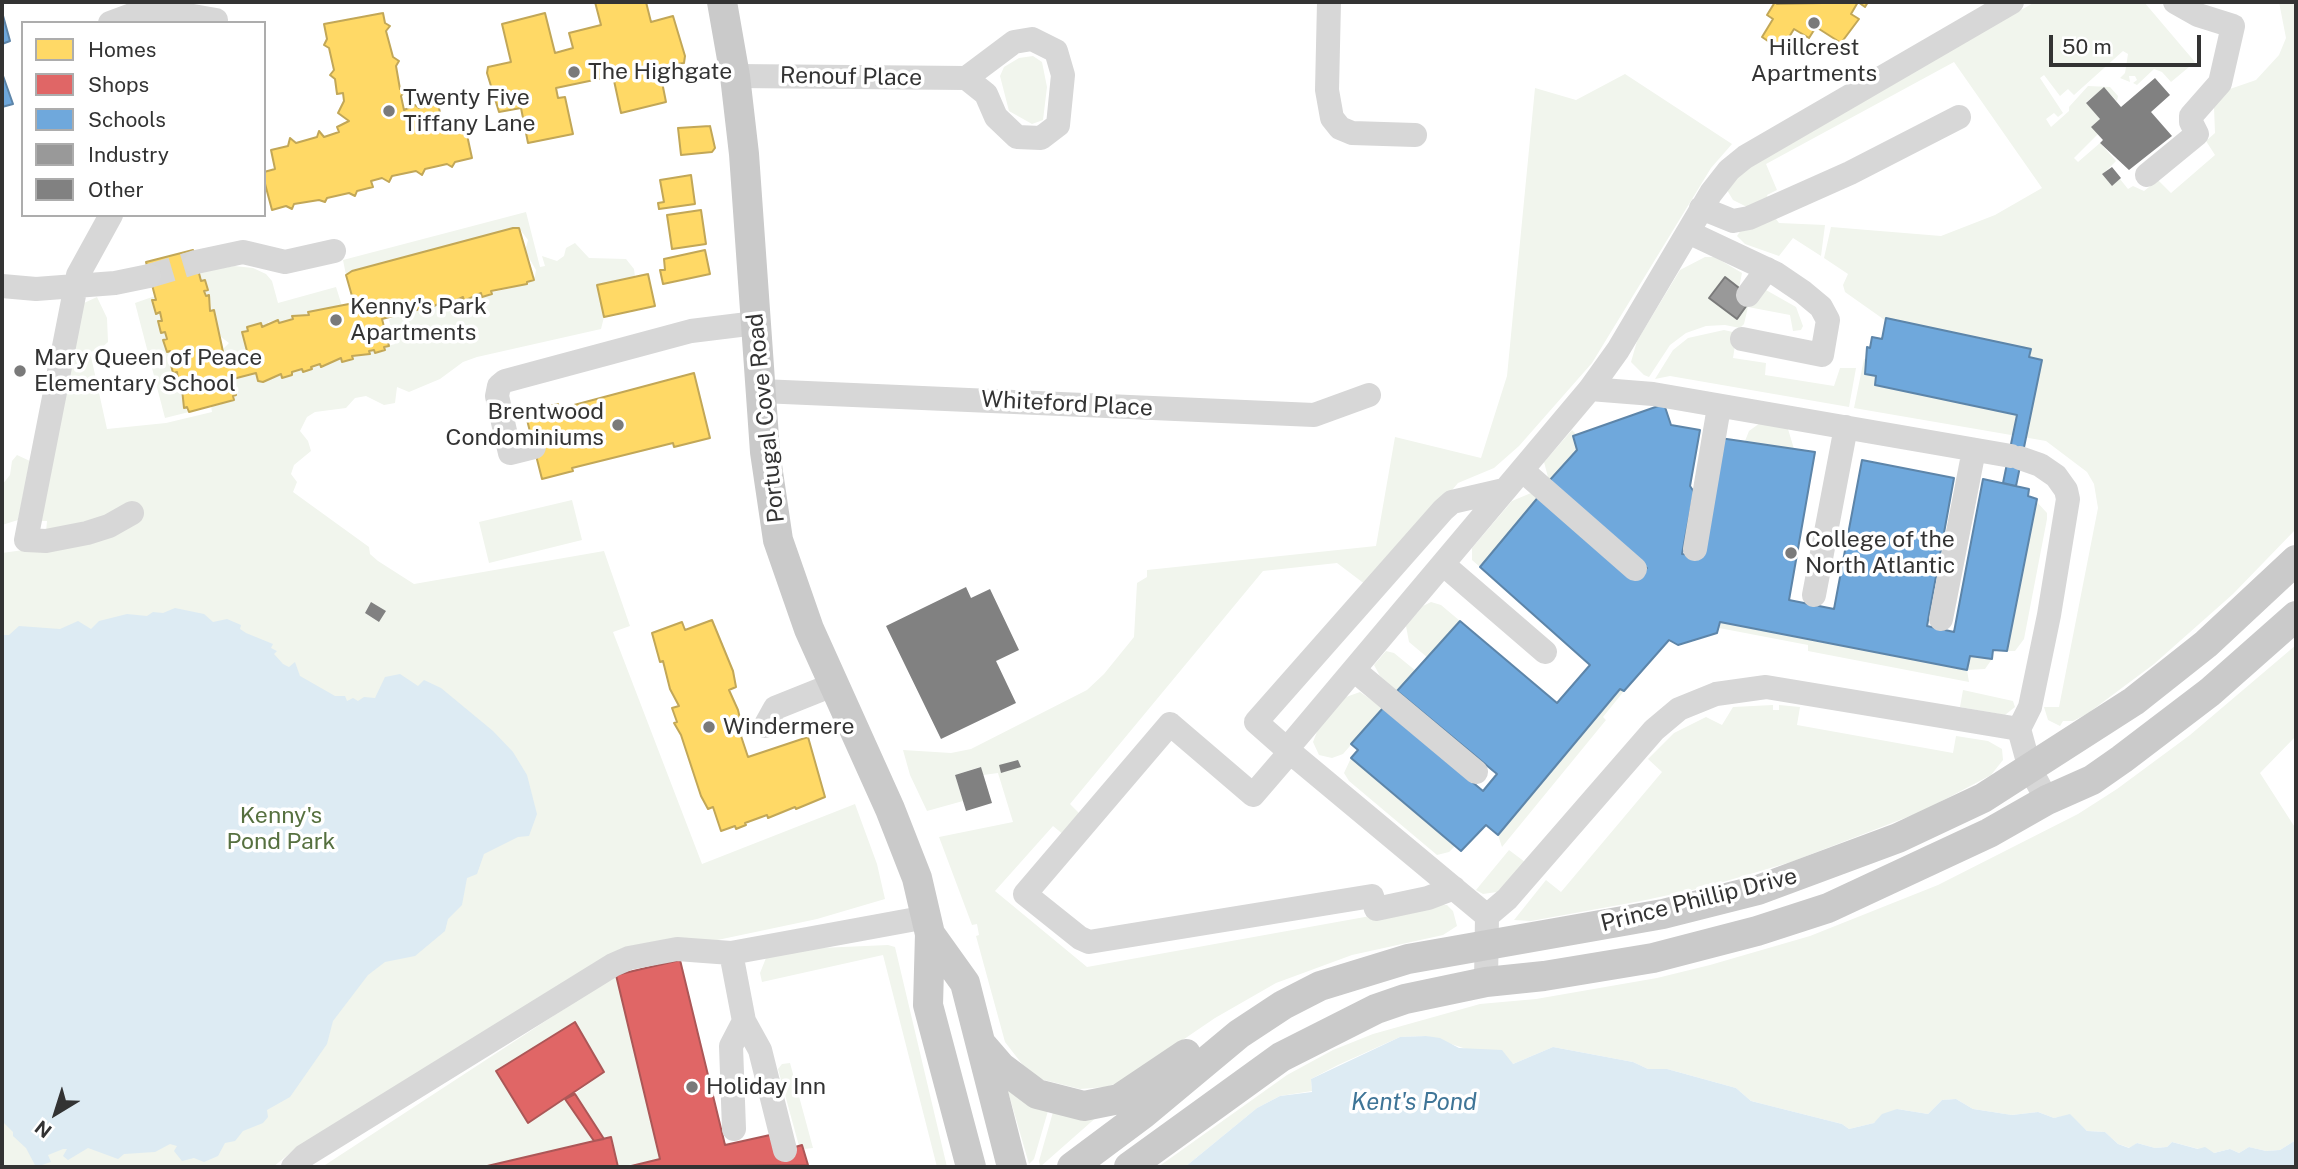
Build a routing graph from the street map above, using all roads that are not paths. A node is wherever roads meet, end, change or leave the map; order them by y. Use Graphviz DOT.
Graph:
graph roads {
  1 [pos="722,2"];
  2 [pos="1329,2"];
  3 [pos="2012,2"];
  4 [pos="2175,2"];
  5 [pos="165,6"];
  6 [pos="217,15"];
  7 [pos="115,21"];
  8 [pos="735,76"];
  9 [pos="966,78"];
  10 [pos="1959,117"];
  11 [pos="1415,135"];
  12 [pos="2147,175"];
  13 [pos="1702,208"];
  14 [pos="110,217"];
  15 [pos="1688,232"];
  16 [pos="334,251"];
  17 [pos="196,262"];
  18 [pos="1767,269"];
  19 [pos="149,275"];
  20 [pos="2,286"];
  21 [pos="75,286"];
  22 [pos="1748,295"];
  23 [pos="756,323"];
  24 [pos="1742,339"];
  25 [pos="1590,389"];
  26 [pos="761,391"];
  27 [pos="1369,395"];
  28 [pos="1718,407"];
  29 [pos="1846,427"];
  30 [pos="534,447"];
  31 [pos="1974,450"];
  32 [pos="1522,470"];
  33 [pos="1504,490"];
  34 [pos="132,513"];
  35 [pos="1695,549"];
  36 [pos="2296,560"];
  37 [pos="1444,565"];
  38 [pos="1635,569"];
  39 [pos="1814,595"];
  40 [pos="2296,616"];
  41 [pos="1941,619"];
  42 [pos="1545,652"];
  43 [pos="1354,670"];
  44 [pos="835,684"];
  45 [pos="765,726"];
  46 [pos="2019,729"];
  47 [pos="1290,752"];
  48 [pos="2030,769"];
  49 [pos="1476,772"];
  50 [pos="2047,800"];
  51 [pos="1454,888"];
  52 [pos="1487,916"];
  53 [pos="928,925"];
  54 [pos="1486,945"];
  55 [pos="731,953"];
  56 [pos="1486,982"];
  57 [pos="1260,1019"];
  58 [pos="744,1021"];
  59 [pos="982,1045"];
  60 [pos="734,1129"];
  61 [pos="785,1150"];
  62 [pos="293,1167"];
  63 [pos="971,1167"];
  64 [pos="1012,1167"];
  65 [pos="1072,1167"];
  66 [pos="1129,1167"];
  1 -- 8 [label="main road, Portugal Cove Road"];
  2 -- 11 [label="street"];
  3 -- 13 [label="street"];
  4 -- 12 [label="street"];
  5 -- 6 [label="street"];
  5 -- 7 [label="street"];
  8 -- 9 [label="street, Renouf Place"];
  8 -- 23 [label="main road, Portugal Cove Road"];
  10 -- 13 [label="street"];
  13 -- 15 [label="street"];
  14 -- 21 [label="street"];
  15 -- 18 [label="street"];
  15 -- 25 [label="street"];
  16 -- 17 [label="street"];
  18 -- 22 [label="street"];
  18 -- 24 [label="street"];
  19 -- 21 [label="street"];
  20 -- 21 [label="street"];
  21 -- 34 [label="street"];
  23 -- 26 [label="main road, Portugal Cove Road"];
  23 -- 30 [label="street"];
  25 -- 28 [label="street"];
  25 -- 32 [label="street"];
  26 -- 27 [label="street, Whiteford Place"];
  26 -- 44 [label="main road, Portugal Cove Road"];
  28 -- 29 [label="street"];
  28 -- 35 [label="street"];
  29 -- 31 [label="street"];
  29 -- 39 [label="street"];
  31 -- 41 [label="street"];
  31 -- 46 [label="street"];
  32 -- 33 [label="street"];
  32 -- 38 [label="street"];
  33 -- 37 [label="street"];
  33 -- 47 [label="street"];
  36 -- 48 [label="main road, Prince Phillip Drive"];
  37 -- 42 [label="street"];
  37 -- 43 [label="street"];
  40 -- 50 [label="main road, Prince Phillip Drive"];
  43 -- 47 [label="street"];
  43 -- 49 [label="street"];
  44 -- 45 [label="street"];
  44 -- 53 [label="main road, Portugal Cove Road"];
  46 -- 48 [label="street"];
  46 -- 52 [label="street"];
  47 -- 51 [label="street"];
  47 -- 51 [label="street"];
  48 -- 50 [label="street"];
  48 -- 54 [label="main road, Prince Phillip Drive"];
  50 -- 56 [label="main road, Prince Phillip Drive"];
  51 -- 52 [label="street"];
  52 -- 54 [label="street"];
  53 -- 55 [label="street"];
  53 -- 59 [label="main road, Portugal Cove Road"];
  53 -- 63 [label="main road, Portugal Cove Road"];
  54 -- 56 [label="street"];
  54 -- 57 [label="main road, Prince Phillip Drive"];
  55 -- 58 [label="street"];
  55 -- 62 [label="street"];
  56 -- 66 [label="main road, Prince Phillip Drive"];
  57 -- 59 [label="main road"];
  57 -- 65 [label="main road, Prince Phillip Drive"];
  58 -- 60 [label="street"];
  58 -- 61 [label="street"];
  59 -- 64 [label="main road, Portugal Cove Road"];
}
